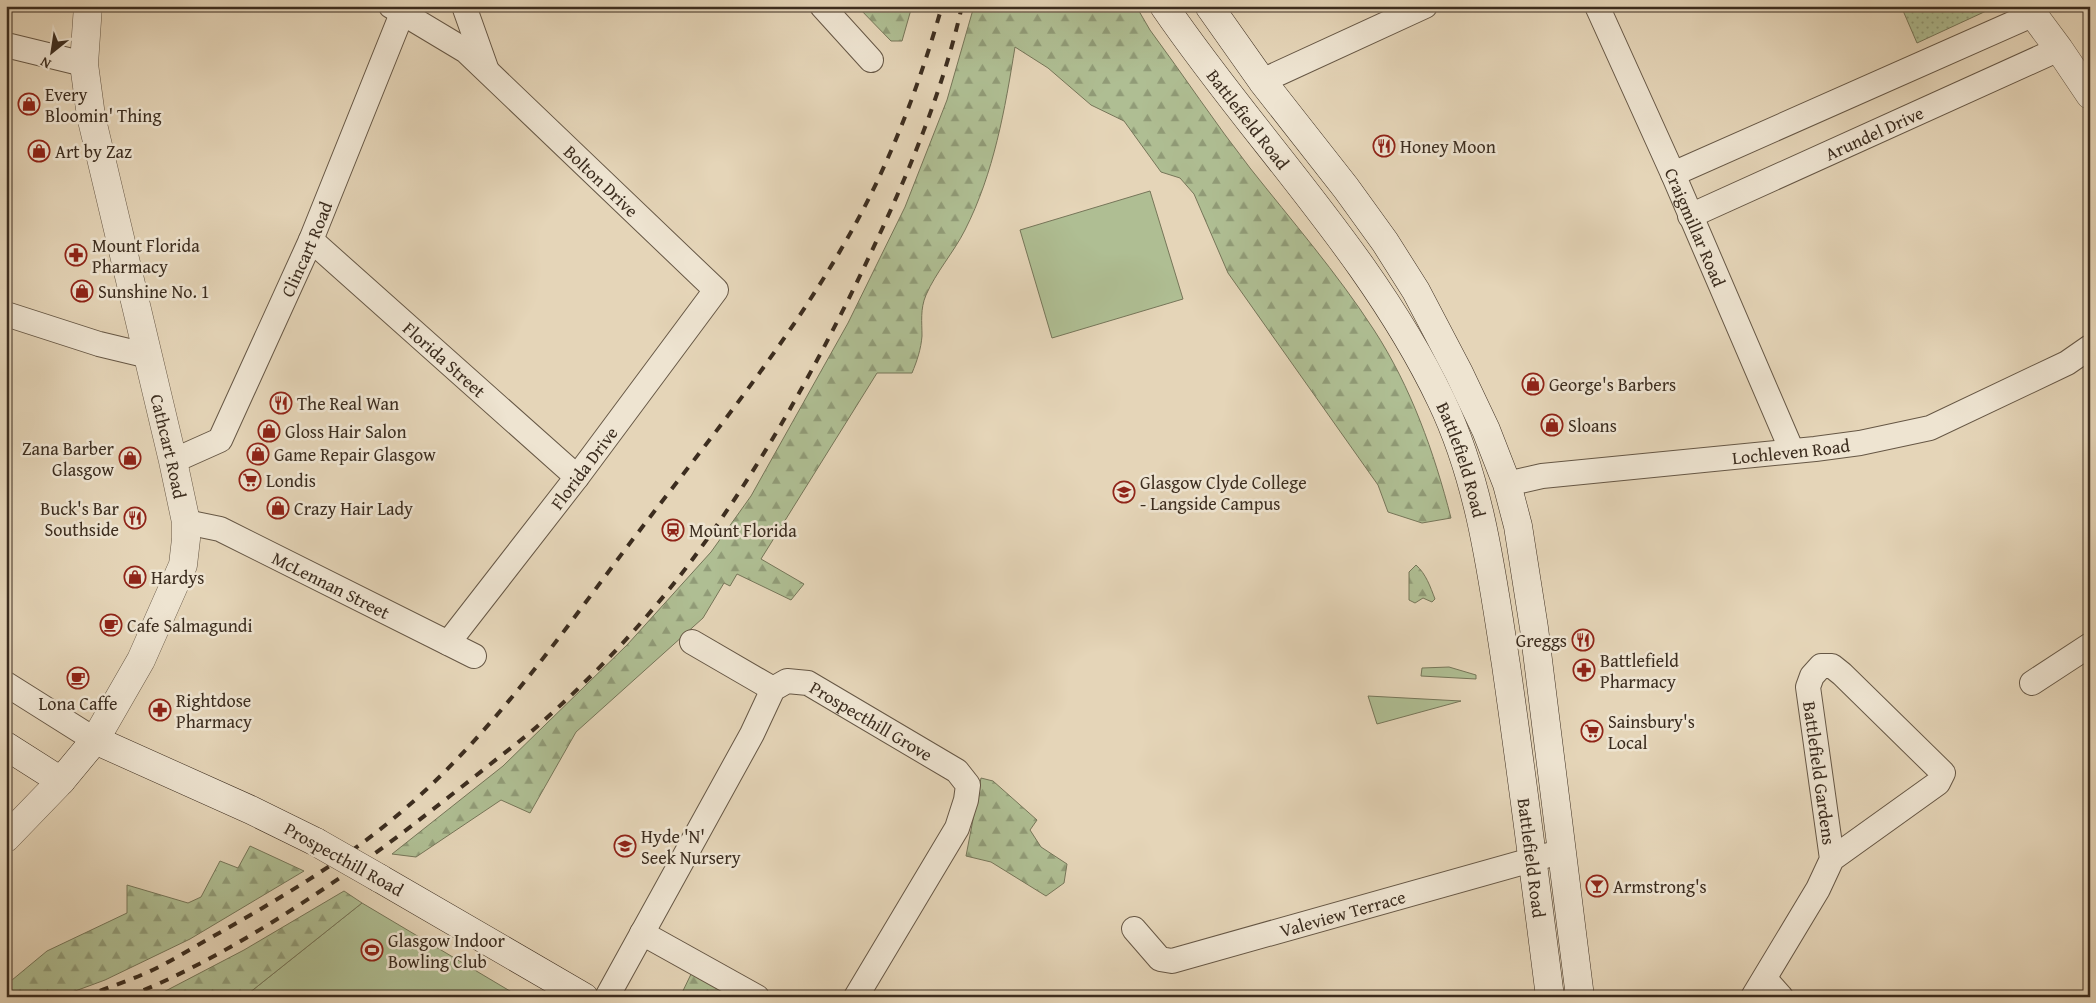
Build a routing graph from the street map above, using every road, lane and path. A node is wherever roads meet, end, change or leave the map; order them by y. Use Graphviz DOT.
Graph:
graph roads {
  1 [pos="88,6"];
  2 [pos="464,6"];
  3 [pos="822,6"];
  4 [pos="1164,6"];
  5 [pos="1209,6"];
  6 [pos="1425,6"];
  7 [pos="1597,6"];
  8 [pos="399,8"];
  9 [pos="2030,10"];
  10 [pos="6,45"];
  11 [pos="2059,49"];
  12 [pos="871,60"];
  13 [pos="84,64"];
  14 [pos="487,71"];
  15 [pos="1262,80"];
  16 [pos="2090,95"];
  17 [pos="1236,102"];
  18 [pos="1673,174"];
  19 [pos="1690,216"];
  20 [pos="311,240"];
  21 [pos="716,290"];
  22 [pos="6,314"];
  23 [pos="2090,347"];
  24 [pos="149,356"];
  25 [pos="1792,451"];
  26 [pos="173,461"];
  27 [pos="577,477"];
  28 [pos="1507,484"];
  29 [pos="1475,496"];
  30 [pos="186,522"];
  31 [pos="692,642"];
  32 [pos="448,643"];
  33 [pos="2090,645"];
  34 [pos="474,656"];
  35 [pos="2032,683"];
  36 [pos="6,684"];
  37 [pos="773,689"];
  38 [pos="95,740"];
  39 [pos="6,746"];
  40 [pos="61,780"];
  41 [pos="6,838"];
  42 [pos="1563,851"];
  43 [pos="1533,858"];
  44 [pos="1832,859"];
  45 [pos="1134,930"];
  46 [pos="642,933"];
  47 [pos="1759,988"];
  48 [pos="584,997"];
  49 [pos="607,997"];
  50 [pos="757,997"];
  51 [pos="856,997"];
  52 [pos="1550,997"];
  53 [pos="1580,997"];
  54 [pos="1781,997"];
  1 -- 13 [label="main road, Cathcart Road"];
  2 -- 14 [label="street, Bolton Drive"];
  3 -- 12 [label="street"];
  4 -- 17 [label="main road, Battlefield Road"];
  5 -- 15 [label="main road, Battlefield Road"];
  6 -- 15 [label="street"];
  7 -- 18 [label="street, Craigmillar Road"];
  8 -- 14 [label="street, Bolton Drive"];
  8 -- 20 [label="street, Clincart Road"];
  9 -- 11 [label="main road"];
  9 -- 18 [label="street"];
  10 -- 13 [label="street"];
  11 -- 16 [label="main road"];
  11 -- 19 [label="street, Arundel Drive"];
  13 -- 24 [label="main road, Cathcart Road"];
  14 -- 21 [label="street, Bolton Drive"];
  15 -- 17 [label="main road"];
  15 -- 28 [label="main road, Battlefield Road"];
  17 -- 29 [label="main road, Battlefield Road"];
  18 -- 19 [label="street, Craigmillar Road"];
  19 -- 25 [label="street, Craigmillar Road"];
  20 -- 26 [label="street, Clincart Road"];
  20 -- 27 [label="street, Florida Street"];
  21 -- 27 [label="street, Florida Drive"];
  22 -- 24 [label="street"];
  23 -- 25 [label="street, Lochleven Road"];
  24 -- 26 [label="main road, Cathcart Road"];
  25 -- 28 [label="street, Lochleven Road"];
  26 -- 30 [label="main road, Cathcart Road"];
  27 -- 32 [label="street, Florida Drive"];
  28 -- 29 [label="main road, Lochleven Road"];
  28 -- 42 [label="main road, Battlefield Road"];
  29 -- 43 [label="main road, Battlefield Road"];
  30 -- 32 [label="street, McLennan Street"];
  30 -- 38 [label="main road, Cathcart Road"];
  31 -- 37 [label="street"];
  32 -- 34 [label="street, McLennan Street"];
  33 -- 35 [label="street"];
  36 -- 38 [label="street"];
  37 -- 46 [label="street"];
  37 -- 51 [label="street, Prospecthill Grove"];
  38 -- 40 [label="main road, Cathcart Road"];
  38 -- 48 [label="main road, Prospecthill Road, bridge"];
  39 -- 40 [label="main road"];
  40 -- 41 [label="main road, Cathcart Road"];
  42 -- 43 [label="street, Valeview Terrace"];
  42 -- 53 [label="main road, Battlefield Road"];
  43 -- 45 [label="street, Valeview Terrace"];
  43 -- 52 [label="main road, Battlefield Road"];
  44 -- 44 [label="street, Battlefield Gardens"];
  44 -- 47 [label="street, Battlefield Gardens"];
  46 -- 49 [label="street"];
  46 -- 50 [label="street"];
  47 -- 54 [label="street"];
}
